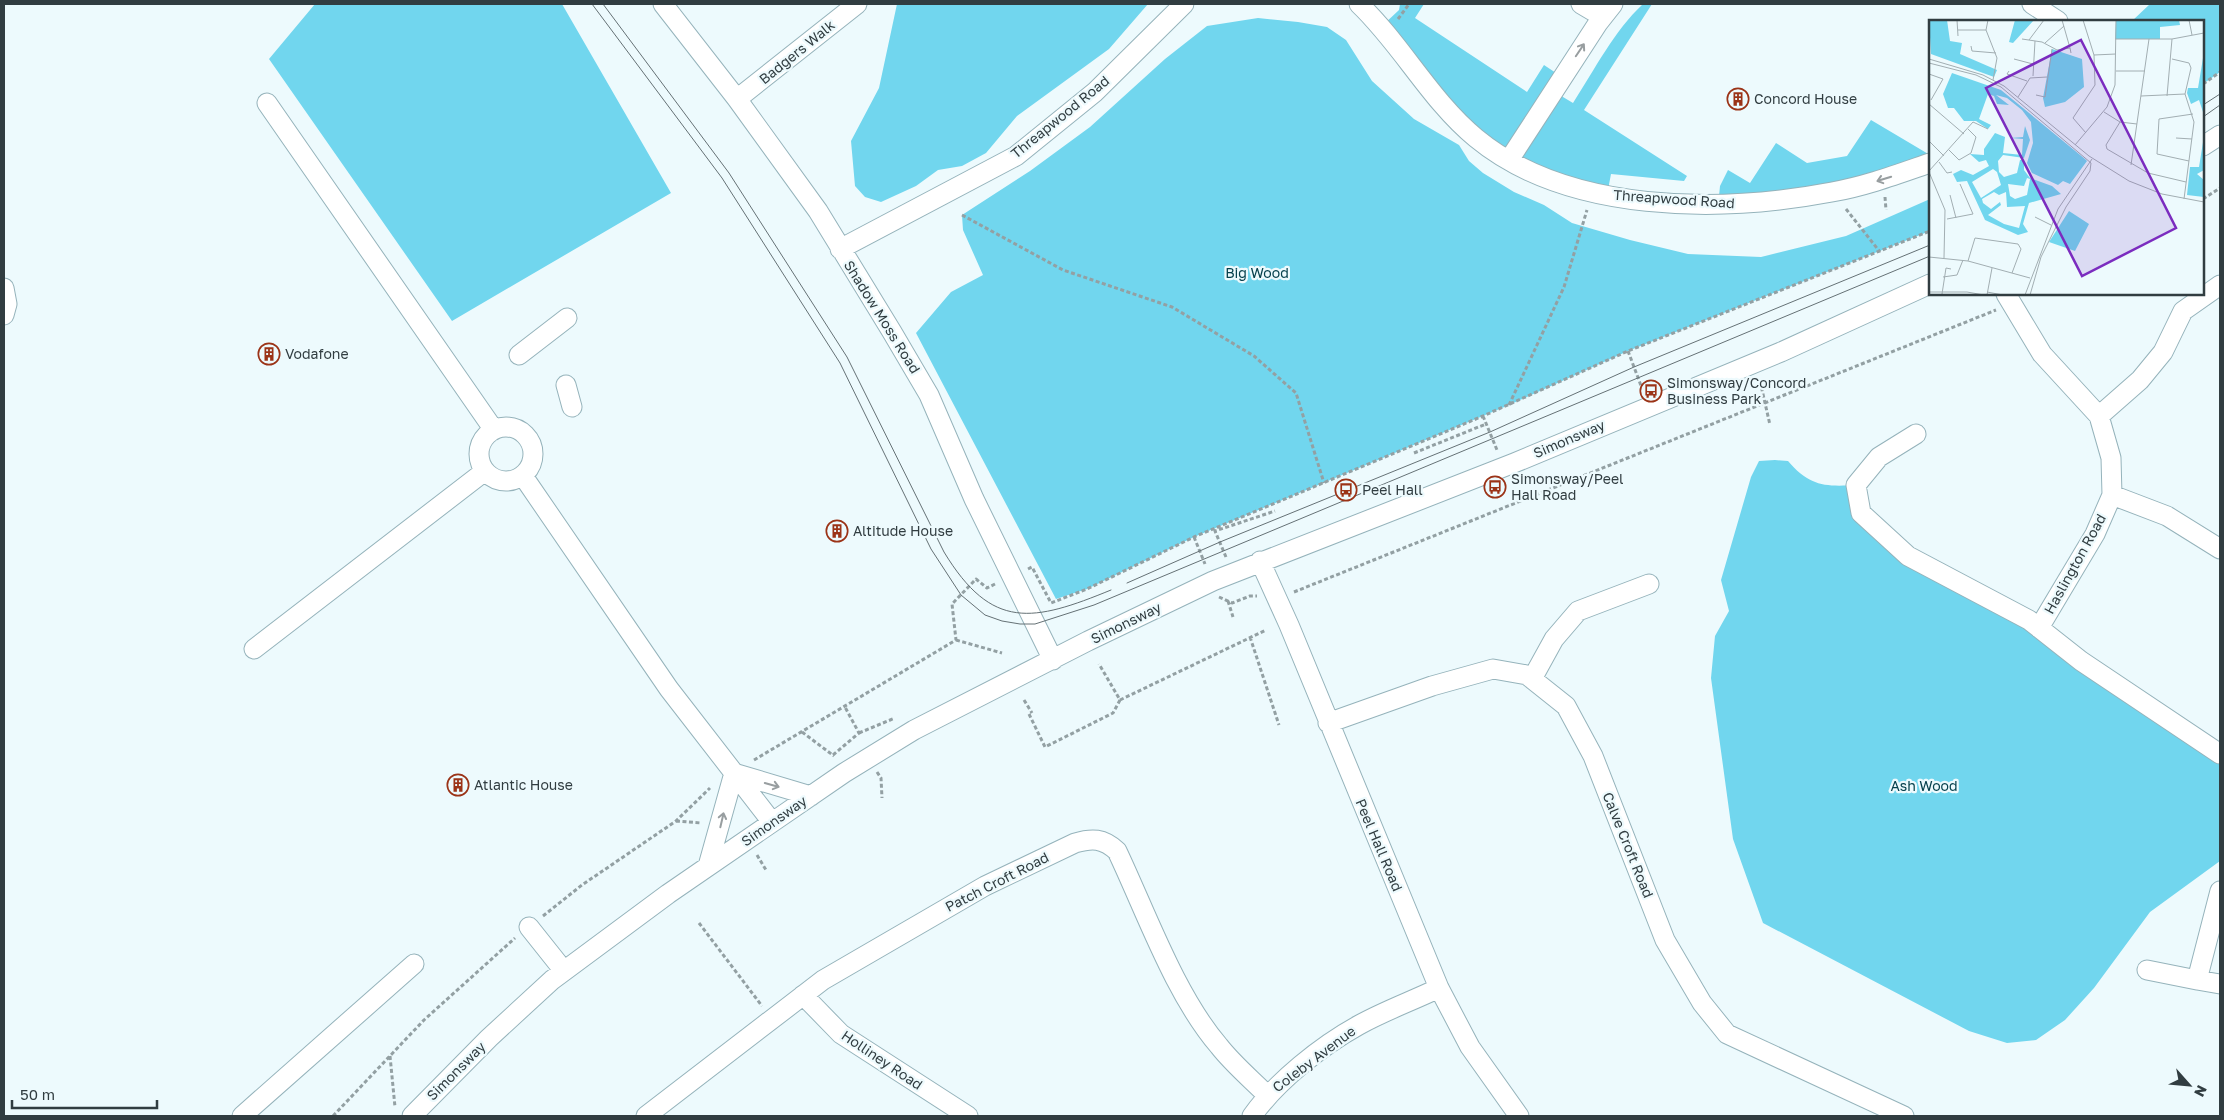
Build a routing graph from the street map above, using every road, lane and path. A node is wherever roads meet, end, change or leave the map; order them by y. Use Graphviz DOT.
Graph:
graph roads {
  1 [pos="663,4"];
  2 [pos="857,4"];
  3 [pos="1184,4"];
  4 [pos="1581,4"];
  5 [pos="2032,4"];
  6 [pos="1364,5"];
  7 [pos="1608,10"];
  8 [pos="2056,20"];
  9 [pos="2220,72"];
  10 [pos="2204,83"];
  11 [pos="737,99"];
  12 [pos="267,103"];
  13 [pos="2220,135"];
  14 [pos="2204,145"];
  15 [pos="1509,160"];
  16 [pos="1929,163"];
  17 [pos="2220,188"];
  18 [pos="1833,192"];
  19 [pos="1600,194"];
  20 [pos="2204,198"];
  21 [pos="962,215"];
  22 [pos="1929,231"];
  23 [pos="840,249"];
  24 [pos="1880,252"];
  25 [pos="1929,284"];
  26 [pos="2220,284"];
  27 [pos="4,288"];
  28 [pos="2008,299"];
  29 [pos="4,315"];
  30 [pos="567,318"];
  31 [pos="1628,351"];
  32 [pos="519,355"];
  33 [pos="1755,363"];
  34 [pos="566,385"];
  35 [pos="1765,403"];
  36 [pos="1509,405"];
  37 [pos="1650,405"];
  38 [pos="572,407"];
  39 [pos="1483,416"];
  40 [pos="2099,416"];
  41 [pos="1486,424"];
  42 [pos="1770,425"];
  43 [pos="494,430"];
  44 [pos="1916,434"];
  45 [pos="1497,451"];
  46 [pos="1414,453"];
  47 [pos="486,471"];
  48 [pos="523,476"];
  49 [pos="1324,483"];
  50 [pos="2112,496"];
  51 [pos="1275,511"];
  52 [pos="2220,549"];
  53 [pos="1226,557"];
  54 [pos="1260,561"];
  55 [pos="1032,567"];
  56 [pos="1649,584"];
  57 [pos="987,588"];
  58 [pos="1288,594"];
  59 [pos="2039,628"];
  60 [pos="1266,630"];
  61 [pos="1250,637"];
  62 [pos="956,640"];
  63 [pos="254,649"];
  64 [pos="1002,653"];
  65 [pos="1052,660"];
  66 [pos="1099,664"];
  67 [pos="1532,680"];
  68 [pos="1024,700"];
  69 [pos="1120,700"];
  70 [pos="844,707"];
  71 [pos="1328,723"];
  72 [pos="1280,724"];
  73 [pos="802,732"];
  74 [pos="2220,754"];
  75 [pos="833,755"];
  76 [pos="755,759"];
  77 [pos="872,765"];
  78 [pos="734,773"];
  79 [pos="844,773"];
  80 [pos="710,788"];
  81 [pos="811,796"];
  82 [pos="882,798"];
  83 [pos="772,822"];
  84 [pos="708,866"];
  85 [pos="2220,891"];
  86 [pos="700,923"];
  87 [pos="528,927"];
  88 [pos="414,964"];
  89 [pos="2147,970"];
  90 [pos="564,971"];
  91 [pos="2198,980"];
  92 [pos="2220,984"];
  93 [pos="1439,988"];
  94 [pos="803,995"];
  95 [pos="764,1008"];
  96 [pos="390,1056"];
  97 [pos="1267,1095"];
  98 [pos="404,1113"];
  99 [pos="242,1116"];
  100 [pos="333,1116"];
  101 [pos="646,1116"];
  102 [pos="968,1116"];
  103 [pos="1252,1116"];
  104 [pos="1520,1116"];
  105 [pos="1904,1116"];
  1 -- 11 [label="street, Shadow Moss Road"];
  2 -- 11 [label="street, Badgers Walk"];
  3 -- 23 [label="street, Threapwood Road"];
  4 -- 7 [label="street"];
  5 -- 8 [label="street"];
  6 -- 15 [label="street, Threapwood Road"];
  15 -- 7 [label="street, one-way"];
  9 -- 10 [label="path"];
  11 -- 23 [label="street, Shadow Moss Road"];
  12 -- 43 [label="street"];
  13 -- 14 [label="street"];
  15 -- 19 [label="street, Threapwood Road"];
  16 -- 18 [label="street, Threapwood Road, one-way"];
  17 -- 20 [label="path"];
  18 -- 19 [label="street, Threapwood Road"];
  18 -- 24 [label="path"];
  19 -- 36 [label="path"];
  21 -- 49 [label="path"];
  22 -- 24 [label="path"];
  23 -- 65 [label="street, Shadow Moss Road"];
  24 -- 31 [label="path"];
  25 -- 33 [label="street, Simonsway"];
  26 -- 40 [label="street"];
  27 -- 29 [label="street"];
  28 -- 35 [label="path"];
  28 -- 40 [label="street, Haslington Road"];
  30 -- 32 [label="street"];
  31 -- 36 [label="path"];
  31 -- 37 [label="path"];
  33 -- 35 [label="path"];
  33 -- 37 [label="street, Simonsway"];
  34 -- 38 [label="street"];
  35 -- 42 [label="path"];
  35 -- 58 [label="path"];
  36 -- 39 [label="path"];
  37 -- 54 [label="street, Simonsway"];
  39 -- 41 [label="path"];
  39 -- 49 [label="path"];
  40 -- 50 [label="street, Haslington Road"];
  41 -- 45 [label="path"];
  41 -- 46 [label="path"];
  43 -- 47 [label="street"];
  43 -- 48 [label="street"];
  44 -- 59 [label="street, Haslington Road"];
  47 -- 48 [label="street"];
  47 -- 63 [label="street"];
  48 -- 78 [label="street"];
  49 -- 55 [label="path"];
  50 -- 52 [label="street"];
  50 -- 59 [label="street, Haslington Road"];
  51 -- 53 [label="path"];
  54 -- 65 [label="street, Simonsway"];
  54 -- 71 [label="street, Peel Hall Road"];
  56 -- 67 [label="street"];
  57 -- 62 [label="path"];
  59 -- 74 [label="street, Haslington Road"];
  60 -- 61 [label="path"];
  61 -- 69 [label="path"];
  61 -- 72 [label="path"];
  62 -- 64 [label="path"];
  62 -- 70 [label="path"];
  65 -- 79 [label="street, Simonsway"];
  66 -- 69 [label="path"];
  67 -- 71 [label="street, Calve Croft Road"];
  67 -- 105 [label="street, Calve Croft Road"];
  68 -- 69 [label="path"];
  70 -- 73 [label="path"];
  70 -- 75 [label="path"];
  71 -- 93 [label="street, Peel Hall Road"];
  73 -- 75 [label="path"];
  73 -- 76 [label="path"];
  75 -- 79 [label="path"];
  77 -- 82 [label="path"];
  78 -- 81 [label="street, one-way"];
  78 -- 83 [label="street"];
  84 -- 78 [label="street, one-way"];
  79 -- 81 [label="street, Simonsway"];
  80 -- 87 [label="path"];
  81 -- 83 [label="street, Simonsway"];
  83 -- 84 [label="street, Simonsway"];
  84 -- 90 [label="street, Simonsway"];
  85 -- 91 [label="street"];
  86 -- 95 [label="path"];
  87 -- 90 [label="street"];
  87 -- 96 [label="path"];
  88 -- 99 [label="street"];
  89 -- 91 [label="street"];
  90 -- 98 [label="street, Simonsway"];
  91 -- 92 [label="street"];
  93 -- 97 [label="street, Coleby Avenue"];
  93 -- 104 [label="street, Peel Hall Road"];
  94 -- 97 [label="street, Patch Croft Road"];
  94 -- 101 [label="street, Patch Croft Road"];
  94 -- 102 [label="street, Holliney Road"];
  96 -- 98 [label="path"];
  96 -- 100 [label="path"];
  97 -- 103 [label="street, Coleby Avenue"];
}
